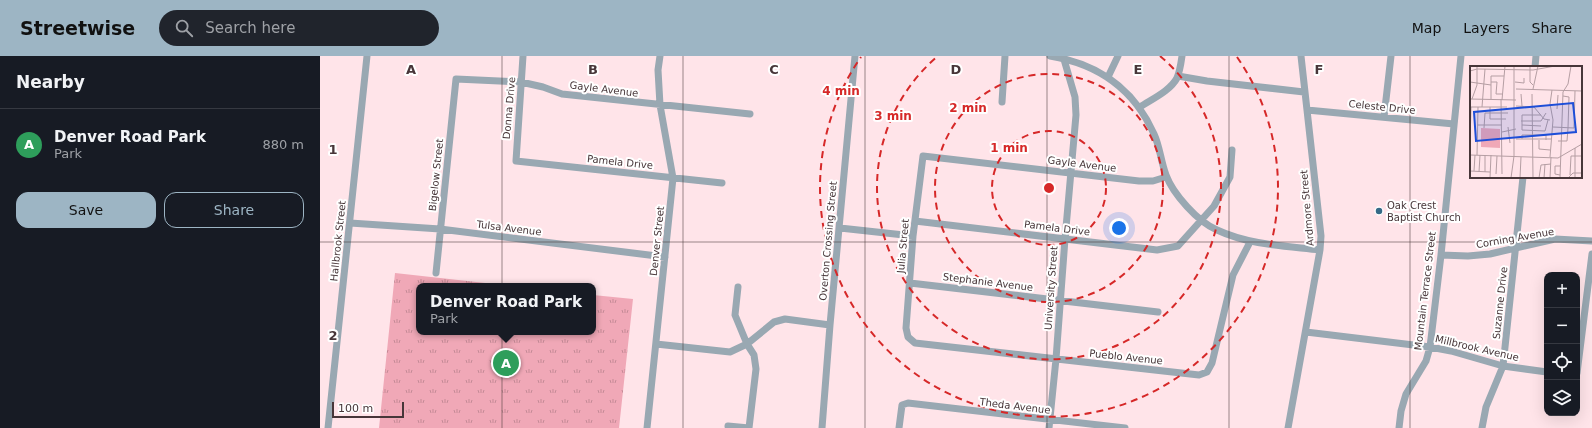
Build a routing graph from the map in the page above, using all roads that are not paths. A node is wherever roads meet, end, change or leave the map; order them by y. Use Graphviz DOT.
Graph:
graph roads {
  1 [pos="367,56"];
  2 [pos="523,56"];
  3 [pos="660,56"];
  4 [pos="854,56"];
  5 [pos="1005,56"];
  6 [pos="1050,56"];
  7 [pos="1118,56"];
  8 [pos="1182,56"];
  9 [pos="1301,56"];
  10 [pos="1391,56"];
  11 [pos="1461,56"];
  12 [pos="1536,56"];
  13 [pos="1063,57"];
  14 [pos="1535,66"];
  15 [pos="1178,76"];
  16 [pos="1108,77"];
  17 [pos="456,79"];
  18 [pos="521,82"];
  19 [pos="1304,92"];
  20 [pos="1002,102"];
  21 [pos="660,105"];
  22 [pos="1140,107"];
  23 [pos="1308,110"];
  24 [pos="750,114"];
  25 [pos="1384,117"];
  26 [pos="1454,124"];
  27 [pos="1232,150"];
  28 [pos="923,156"];
  29 [pos="516,161"];
  30 [pos="1071,173"];
  31 [pos="1166,176"];
  32 [pos="673,178"];
  33 [pos="1523,178"];
  34 [pos="722,183"];
  35 [pos="1201,220"];
  36 [pos="915,221"];
  37 [pos="350,223"];
  38 [pos="840,228"];
  39 [pos="440,229"];
  40 [pos="913,236"];
  41 [pos="1065,239"];
  42 [pos="1592,241"];
  43 [pos="1250,242"];
  44 [pos="1516,247"];
  45 [pos="1320,250"];
  46 [pos="1592,254"];
  47 [pos="1441,255"];
  48 [pos="665,257"];
  49 [pos="436,273"];
  50 [pos="910,283"];
  51 [pos="738,287"];
  52 [pos="1061,301"];
  53 [pos="1158,312"];
  54 [pos="830,325"];
  55 [pos="1306,332"];
  56 [pos="908,337"];
  57 [pos="656,344"];
  58 [pos="746,344"];
  59 [pos="1430,347"];
  60 [pos="1580,349"];
  61 [pos="1056,359"];
  62 [pos="1503,366"];
  63 [pos="1544,372"];
  64 [pos="1049,420"];
  65 [pos="728,426"];
  66 [pos="328,428"];
  67 [pos="647,428"];
  68 [pos="749,428"];
  69 [pos="822,428"];
  70 [pos="899,428"];
  71 [pos="1049,428"];
  72 [pos="1125,428"];
  73 [pos="1288,428"];
  74 [pos="1400,428"];
  75 [pos="1482,428"];
  1 -- 37 [label="street, Hallbrook Street"];
  2 -- 18 [label="street, Donna Drive"];
  3 -- 21 [label="street, Denver Street"];
  4 -- 38 [label="street, Overton Crossing Street"];
  5 -- 20 [label="street"];
  6 -- 13 [label="street"];
  7 -- 16 [label="street"];
  8 -- 15 [label="street"];
  9 -- 19 [label="street, Ardmore Street"];
  10 -- 25 [label="street"];
  11 -- 26 [label="street, Mountain Terrace Street"];
  12 -- 14 [label="street"];
  13 -- 16 [label="street"];
  13 -- 30 [label="street, University Street"];
  15 -- 19 [label="street"];
  15 -- 22 [label="street"];
  16 -- 22 [label="street"];
  17 -- 18 [label="street, Gayle Avenue"];
  17 -- 39 [label="street, Bigelow Street"];
  18 -- 21 [label="street, Gayle Avenue"];
  18 -- 29 [label="street, Donna Drive"];
  19 -- 23 [label="street, Ardmore Street"];
  21 -- 24 [label="street, Gayle Avenue"];
  21 -- 32 [label="street, Denver Street"];
  22 -- 31 [label="street"];
  23 -- 25 [label="street, Celeste Drive"];
  23 -- 45 [label="street, Ardmore Street"];
  25 -- 26 [label="street, Celeste Drive"];
  26 -- 47 [label="street, Mountain Terrace Street"];
  27 -- 35 [label="street, Pamela Drive"];
  28 -- 30 [label="street, Gayle Avenue"];
  28 -- 36 [label="street, Julia Street"];
  29 -- 32 [label="street, Pamela Drive"];
  30 -- 31 [label="street, Gayle Avenue"];
  30 -- 41 [label="street, University Street"];
  31 -- 35 [label="street"];
  32 -- 34 [label="street, Pamela Drive"];
  32 -- 48 [label="street, Denver Street"];
  33 -- 44 [label="street, Suzanne Drive"];
  35 -- 41 [label="street, Pamela Drive"];
  35 -- 43 [label="street"];
  36 -- 40 [label="street, Julia Street"];
  36 -- 41 [label="street, Pamela Drive"];
  37 -- 39 [label="street, Tulsa Avenue"];
  37 -- 66 [label="street, Hallbrook Street"];
  38 -- 40 [label="street"];
  38 -- 54 [label="street, Overton Crossing Street"];
  39 -- 48 [label="street, Tulsa Avenue"];
  39 -- 49 [label="street, Bigelow Street"];
  40 -- 50 [label="street, Julia Street"];
  41 -- 52 [label="street, University Street"];
  42 -- 44 [label="street, Corning Avenue"];
  43 -- 45 [label="street"];
  43 -- 61 [label="street, Pueblo Avenue"];
  44 -- 47 [label="street, Corning Avenue"];
  44 -- 62 [label="street, Suzanne Drive"];
  45 -- 55 [label="street, Ardmore Street"];
  46 -- 60 [label="street"];
  47 -- 59 [label="street, Mountain Terrace Street"];
  48 -- 57 [label="street, Denver Street"];
  50 -- 52 [label="street, Stephanie Avenue"];
  50 -- 56 [label="street, Julia Street"];
  51 -- 58 [label="street"];
  52 -- 53 [label="street, Stephanie Avenue"];
  52 -- 61 [label="street, University Street"];
  54 -- 58 [label="street"];
  54 -- 69 [label="street, Overton Crossing Street"];
  55 -- 59 [label="street, Millbrook Avenue"];
  55 -- 73 [label="street, Ardmore Street"];
  56 -- 61 [label="street, Pueblo Avenue"];
  57 -- 58 [label="street"];
  57 -- 67 [label="street, Denver Street"];
  58 -- 68 [label="street"];
  59 -- 62 [label="street, Millbrook Avenue"];
  59 -- 74 [label="street, Mountain Terrace Street"];
  61 -- 64 [label="street, University Street"];
  62 -- 63 [label="street, Millbrook Avenue"];
  62 -- 75 [label="street, Suzanne Drive"];
  64 -- 70 [label="street, Theda Avenue"];
  64 -- 71 [label="street, University Street"];
  64 -- 72 [label="street, Theda Avenue"];
  65 -- 68 [label="street"];
}
